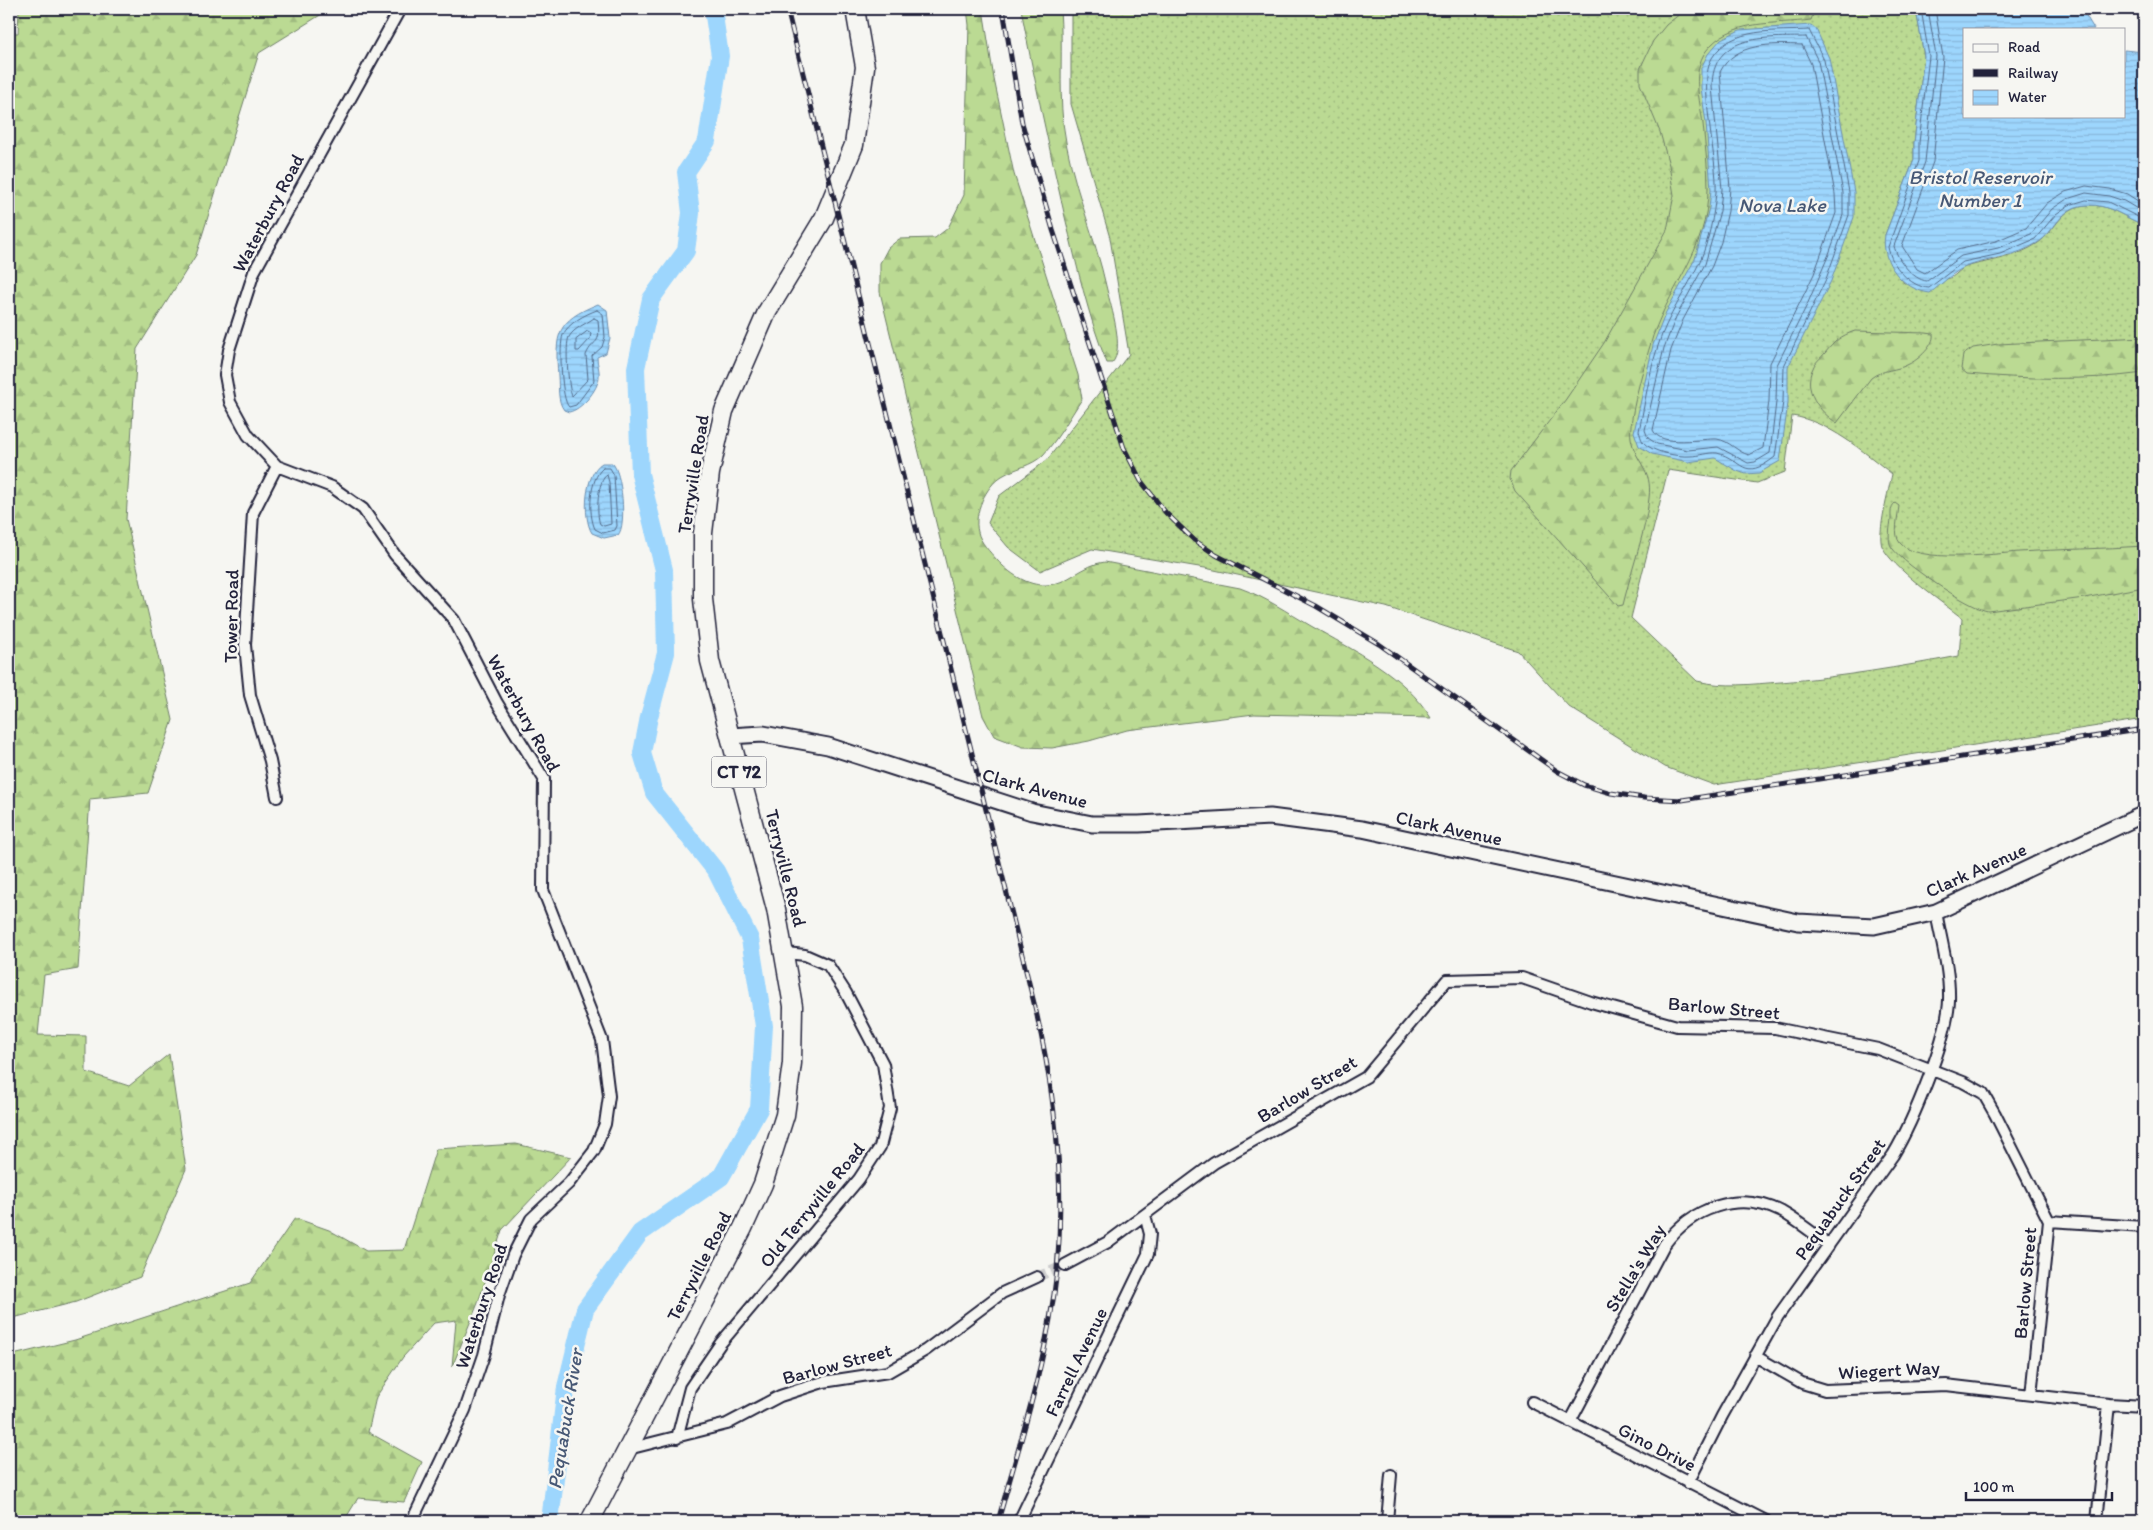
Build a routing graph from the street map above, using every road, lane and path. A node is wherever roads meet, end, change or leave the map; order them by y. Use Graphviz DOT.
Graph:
graph roads {
  1 [pos="400,9"];
  2 [pos="855,9"];
  3 [pos="277,466"];
  4 [pos="729,736"];
  5 [pos="277,797"];
  6 [pos="2144,814"];
  7 [pos="1936,912"];
  8 [pos="786,954"];
  9 [pos="1930,1069"];
  10 [pos="1145,1215"];
  11 [pos="2049,1221"];
  12 [pos="2144,1227"];
  13 [pos="1829,1245"];
  14 [pos="1065,1265"];
  15 [pos="1037,1277"];
  16 [pos="1755,1356"];
  17 [pos="2031,1395"];
  18 [pos="1532,1402"];
  19 [pos="2109,1404"];
  20 [pos="2144,1406"];
  21 [pos="1570,1422"];
  22 [pos="677,1438"];
  23 [pos="628,1449"];
  24 [pos="1391,1475"];
  25 [pos="1688,1483"];
  26 [pos="412,1521"];
  27 [pos="590,1521"];
  28 [pos="1019,1521"];
  29 [pos="1387,1521"];
  30 [pos="1766,1521"];
  31 [pos="2097,1521"];
  1 -- 3 [label="street, Waterbury Road"];
  2 -- 4 [label="highway, Terryville Road / CT 72"];
  3 -- 5 [label="street, Tower Road"];
  3 -- 26 [label="street, Waterbury Road"];
  4 -- 7 [label="main road, Clark Avenue"];
  4 -- 8 [label="highway, Terryville Road / CT 72"];
  6 -- 7 [label="main road, Clark Avenue"];
  7 -- 9 [label="street, Pequabuck Street"];
  8 -- 22 [label="street, Old Terryville Road"];
  8 -- 23 [label="highway, Terryville Road / CT 72"];
  9 -- 10 [label="street, Barlow Street"];
  9 -- 11 [label="street, Barlow Street"];
  9 -- 13 [label="street, Pequabuck Street"];
  10 -- 14 [label="street, Barlow Street"];
  10 -- 28 [label="street, Farrell Avenue"];
  11 -- 12 [label="street"];
  11 -- 17 [label="street, Barlow Street"];
  13 -- 16 [label="street, Pequabuck Street"];
  13 -- 21 [label="street, Stella's Way"];
  15 -- 22 [label="street, Barlow Street"];
  16 -- 17 [label="street, Wiegert Way"];
  16 -- 25 [label="street, Pequabuck Street"];
  17 -- 19 [label="street"];
  18 -- 21 [label="street, Gino Drive"];
  19 -- 20 [label="street"];
  19 -- 31 [label="street"];
  21 -- 25 [label="street, Gino Drive"];
  22 -- 23 [label="street, Barlow Street"];
  23 -- 27 [label="highway, Terryville Road / CT 72"];
  24 -- 29 [label="street"];
  25 -- 30 [label="street, Gino Drive"];
}
